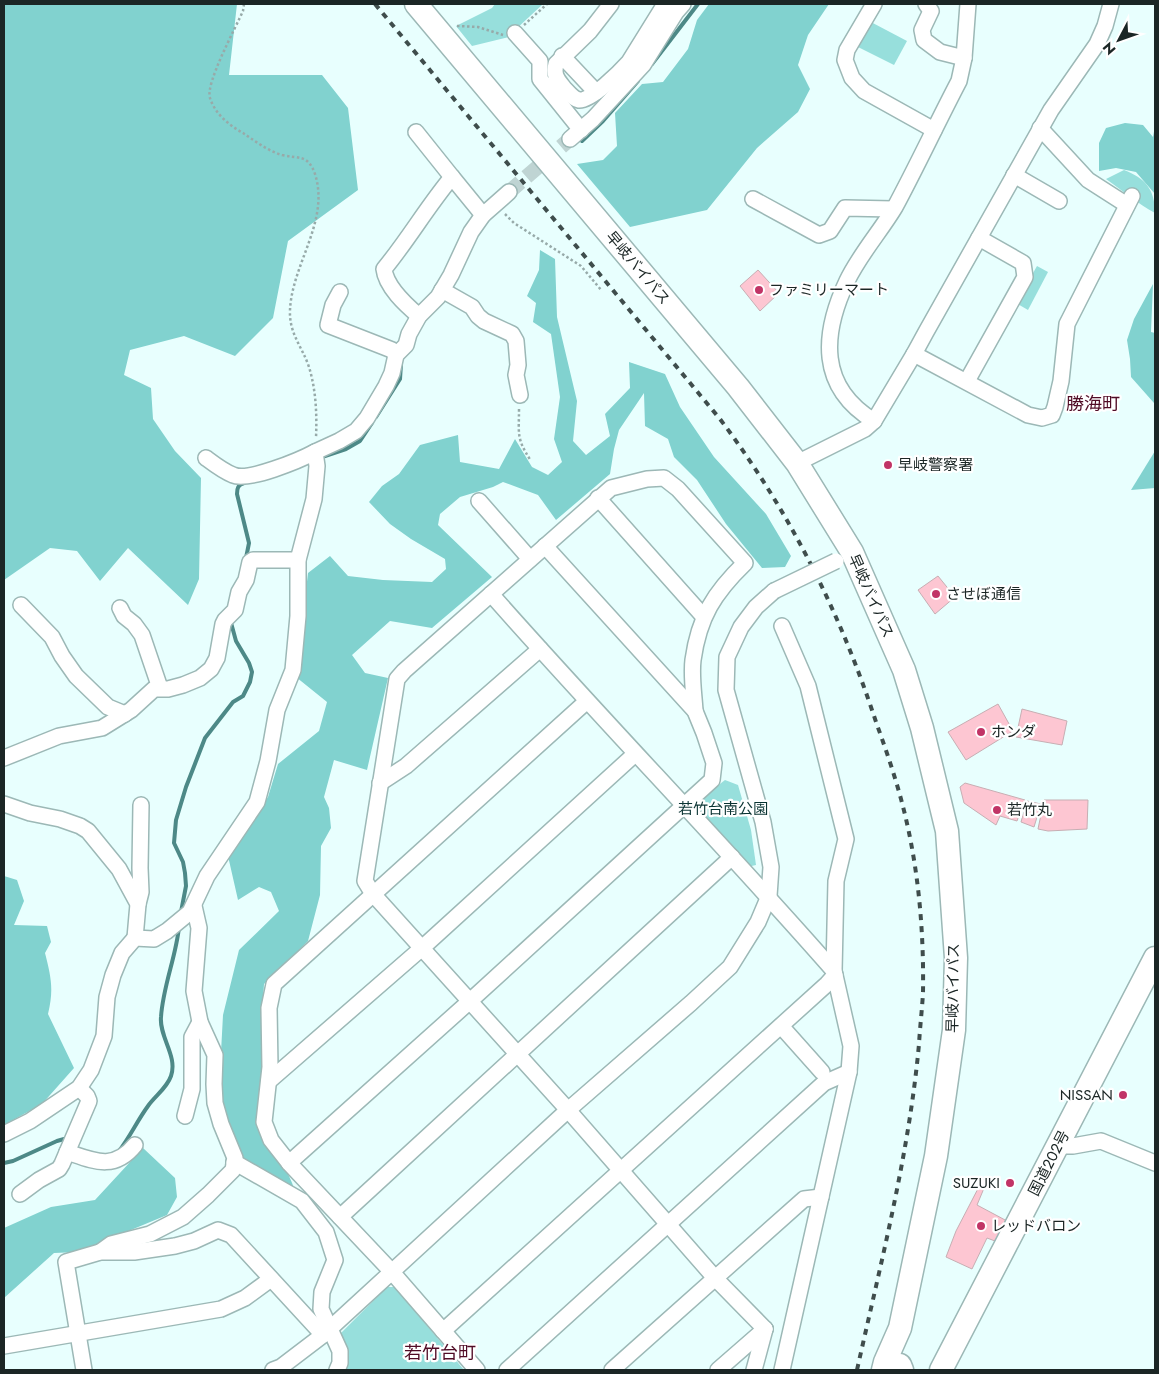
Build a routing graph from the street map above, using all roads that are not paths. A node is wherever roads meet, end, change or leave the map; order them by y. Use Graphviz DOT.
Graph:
graph roads {
  1 [pos="416,4"];
  2 [pos="611,4"];
  3 [pos="666,4"];
  4 [pos="683,4"];
  5 [pos="874,4"];
  6 [pos="926,4"];
  7 [pos="968,4"];
  8 [pos="1110,4"];
  9 [pos="515,33"];
  10 [pos="964,58"];
  11 [pos="1040,128"];
  12 [pos="934,130"];
  13 [pos="416,132"];
  14 [pos="1014,175"];
  15 [pos="452,177"];
  16 [pos="509,192"];
  17 [pos="753,199"];
  18 [pos="1059,201"];
  19 [pos="893,209"];
  20 [pos="483,215"];
  21 [pos="979,238"];
  22 [pos="442,290"];
  23 [pos="340,292"];
  24 [pos="414,312"];
  25 [pos="401,350"];
  26 [pos="914,354"];
  27 [pos="967,381"];
  28 [pos="520,395"];
  29 [pos="874,421"];
  30 [pos="315,452"];
  31 [pos="206,458"];
  32 [pos="797,463"];
  33 [pos="598,498"];
  34 [pos="479,501"];
  35 [pos="545,546"];
  36 [pos="844,556"];
  37 [pos="530,559"];
  38 [pos="298,560"];
  39 [pos="491,594"];
  40 [pos="21,605"];
  41 [pos="120,608"];
  42 [pos="704,617"];
  43 [pos="782,626"];
  44 [pos="540,649"];
  45 [pos="160,688"];
  46 [pos="587,701"];
  47 [pos="695,711"];
  48 [pos="125,714"];
  49 [pos="635,754"];
  50 [pos="4,758"];
  51 [pos="380,783"];
  52 [pos="4,804"];
  53 [pos="141,805"];
  54 [pos="684,805"];
  55 [pos="732,856"];
  56 [pos="373,894"];
  57 [pos="768,896"];
  58 [pos="138,904"];
  59 [pos="192,909"];
  60 [pos="135,938"];
  61 [pos="422,948"];
  62 [pos="1155,958"];
  63 [pos="834,973"];
  64 [pos="470,1001"];
  65 [pos="200,1022"];
  66 [pos="781,1026"];
  67 [pos="517,1054"];
  68 [pos="822,1072"];
  69 [pos="850,1072"];
  70 [pos="269,1081"];
  71 [pos="79,1088"];
  72 [pos="568,1110"];
  73 [pos="185,1116"];
  74 [pos="4,1134"];
  75 [pos="135,1145"];
  76 [pos="69,1146"];
  77 [pos="1058,1146"];
  78 [pos="234,1162"];
  79 [pos="289,1163"];
  80 [pos="1155,1163"];
  81 [pos="622,1171"];
  82 [pos="20,1194"];
  83 [pos="822,1197"];
  84 [pos="340,1217"];
  85 [pos="668,1223"];
  86 [pos="100,1252"];
  87 [pos="392,1272"];
  88 [pos="714,1278"];
  89 [pos="271,1279"];
  90 [pos="765,1329"];
  91 [pos="443,1331"];
  92 [pos="327,1332"];
  93 [pos="78,1333"];
  94 [pos="4,1346"];
  95 [pos="896,1369"];
  96 [pos="943,1369"];
  97 [pos="84,1370"];
  98 [pos="273,1370"];
  99 [pos="337,1370"];
  100 [pos="477,1370"];
  101 [pos="508,1370"];
  102 [pos="612,1370"];
  103 [pos="718,1370"];
  104 [pos="754,1370"];
  105 [pos="782,1370"];
  1 -- 32 [label="highway, 早岐バイパス"];
  2 -- 3 [label="street"];
  4 -- 9 [label="street"];
  5 -- 12 [label="street"];
  6 -- 10 [label="street"];
  7 -- 10 [label="street"];
  8 -- 11 [label="street"];
  10 -- 12 [label="street"];
  11 -- 14 [label="street"];
  11 -- 27 [label="street"];
  12 -- 19 [label="street"];
  13 -- 15 [label="street"];
  14 -- 18 [label="street"];
  14 -- 21 [label="street"];
  15 -- 20 [label="street"];
  15 -- 24 [label="street"];
  16 -- 20 [label="street"];
  17 -- 19 [label="street"];
  19 -- 29 [label="street"];
  20 -- 22 [label="street"];
  21 -- 26 [label="street"];
  21 -- 27 [label="street"];
  22 -- 24 [label="street"];
  22 -- 28 [label="street"];
  23 -- 25 [label="street"];
  24 -- 25 [label="street"];
  25 -- 30 [label="street"];
  26 -- 27 [label="street"];
  26 -- 29 [label="street"];
  29 -- 32 [label="street"];
  30 -- 31 [label="street"];
  30 -- 38 [label="street"];
  32 -- 36 [label="highway, 早岐バイパス"];
  33 -- 35 [label="street"];
  33 -- 42 [label="street"];
  33 -- 42 [label="street"];
  34 -- 37 [label="street"];
  35 -- 37 [label="street"];
  35 -- 47 [label="street"];
  36 -- 57 [label="street, bridge"];
  36 -- 95 [label="highway, 早岐バイパス"];
  37 -- 39 [label="street"];
  38 -- 45 [label="street"];
  38 -- 59 [label="street"];
  39 -- 44 [label="street"];
  39 -- 51 [label="street"];
  40 -- 48 [label="street"];
  41 -- 45 [label="street"];
  42 -- 47 [label="street"];
  43 -- 63 [label="street"];
  44 -- 46 [label="street"];
  44 -- 51 [label="street"];
  45 -- 48 [label="street"];
  46 -- 49 [label="street"];
  46 -- 56 [label="street"];
  47 -- 54 [label="street"];
  48 -- 50 [label="street"];
  49 -- 54 [label="street"];
  49 -- 61 [label="street"];
  51 -- 56 [label="street"];
  52 -- 58 [label="street"];
  53 -- 58 [label="street"];
  54 -- 55 [label="street"];
  54 -- 64 [label="street"];
  55 -- 57 [label="street"];
  55 -- 67 [label="street"];
  56 -- 61 [label="street"];
  56 -- 70 [label="street"];
  57 -- 63 [label="street"];
  57 -- 72 [label="street"];
  58 -- 60 [label="street"];
  59 -- 60 [label="street"];
  59 -- 65 [label="street"];
  60 -- 71 [label="street"];
  61 -- 64 [label="street"];
  61 -- 70 [label="street"];
  62 -- 77 [label="highway, 国道202号"];
  63 -- 66 [label="street"];
  63 -- 69 [label="street"];
  64 -- 67 [label="street"];
  64 -- 79 [label="street"];
  65 -- 73 [label="street"];
  65 -- 78 [label="street"];
  66 -- 68 [label="street"];
  66 -- 81 [label="street"];
  67 -- 72 [label="street"];
  67 -- 84 [label="street"];
  69 -- 83 [label="street"];
  69 -- 85 [label="street"];
  70 -- 79 [label="street"];
  71 -- 74 [label="street"];
  71 -- 76 [label="street"];
  72 -- 81 [label="street"];
  72 -- 87 [label="street"];
  75 -- 76 [label="street"];
  76 -- 82 [label="street"];
  77 -- 80 [label="street"];
  77 -- 96 [label="highway, 国道202号"];
  78 -- 86 [label="street"];
  78 -- 92 [label="street"];
  79 -- 84 [label="street"];
  81 -- 85 [label="street"];
  81 -- 91 [label="street"];
  83 -- 88 [label="street"];
  83 -- 105 [label="street"];
  84 -- 87 [label="street"];
  85 -- 88 [label="street"];
  85 -- 101 [label="street"];
  86 -- 89 [label="street"];
  86 -- 93 [label="street"];
  87 -- 91 [label="street"];
  87 -- 92 [label="street"];
  88 -- 90 [label="street"];
  88 -- 102 [label="street"];
  89 -- 92 [label="street"];
  89 -- 93 [label="street"];
  90 -- 103 [label="street"];
  90 -- 104 [label="street"];
  91 -- 100 [label="street"];
  92 -- 98 [label="street"];
  92 -- 99 [label="street"];
  93 -- 94 [label="street"];
  93 -- 97 [label="street"];
}
